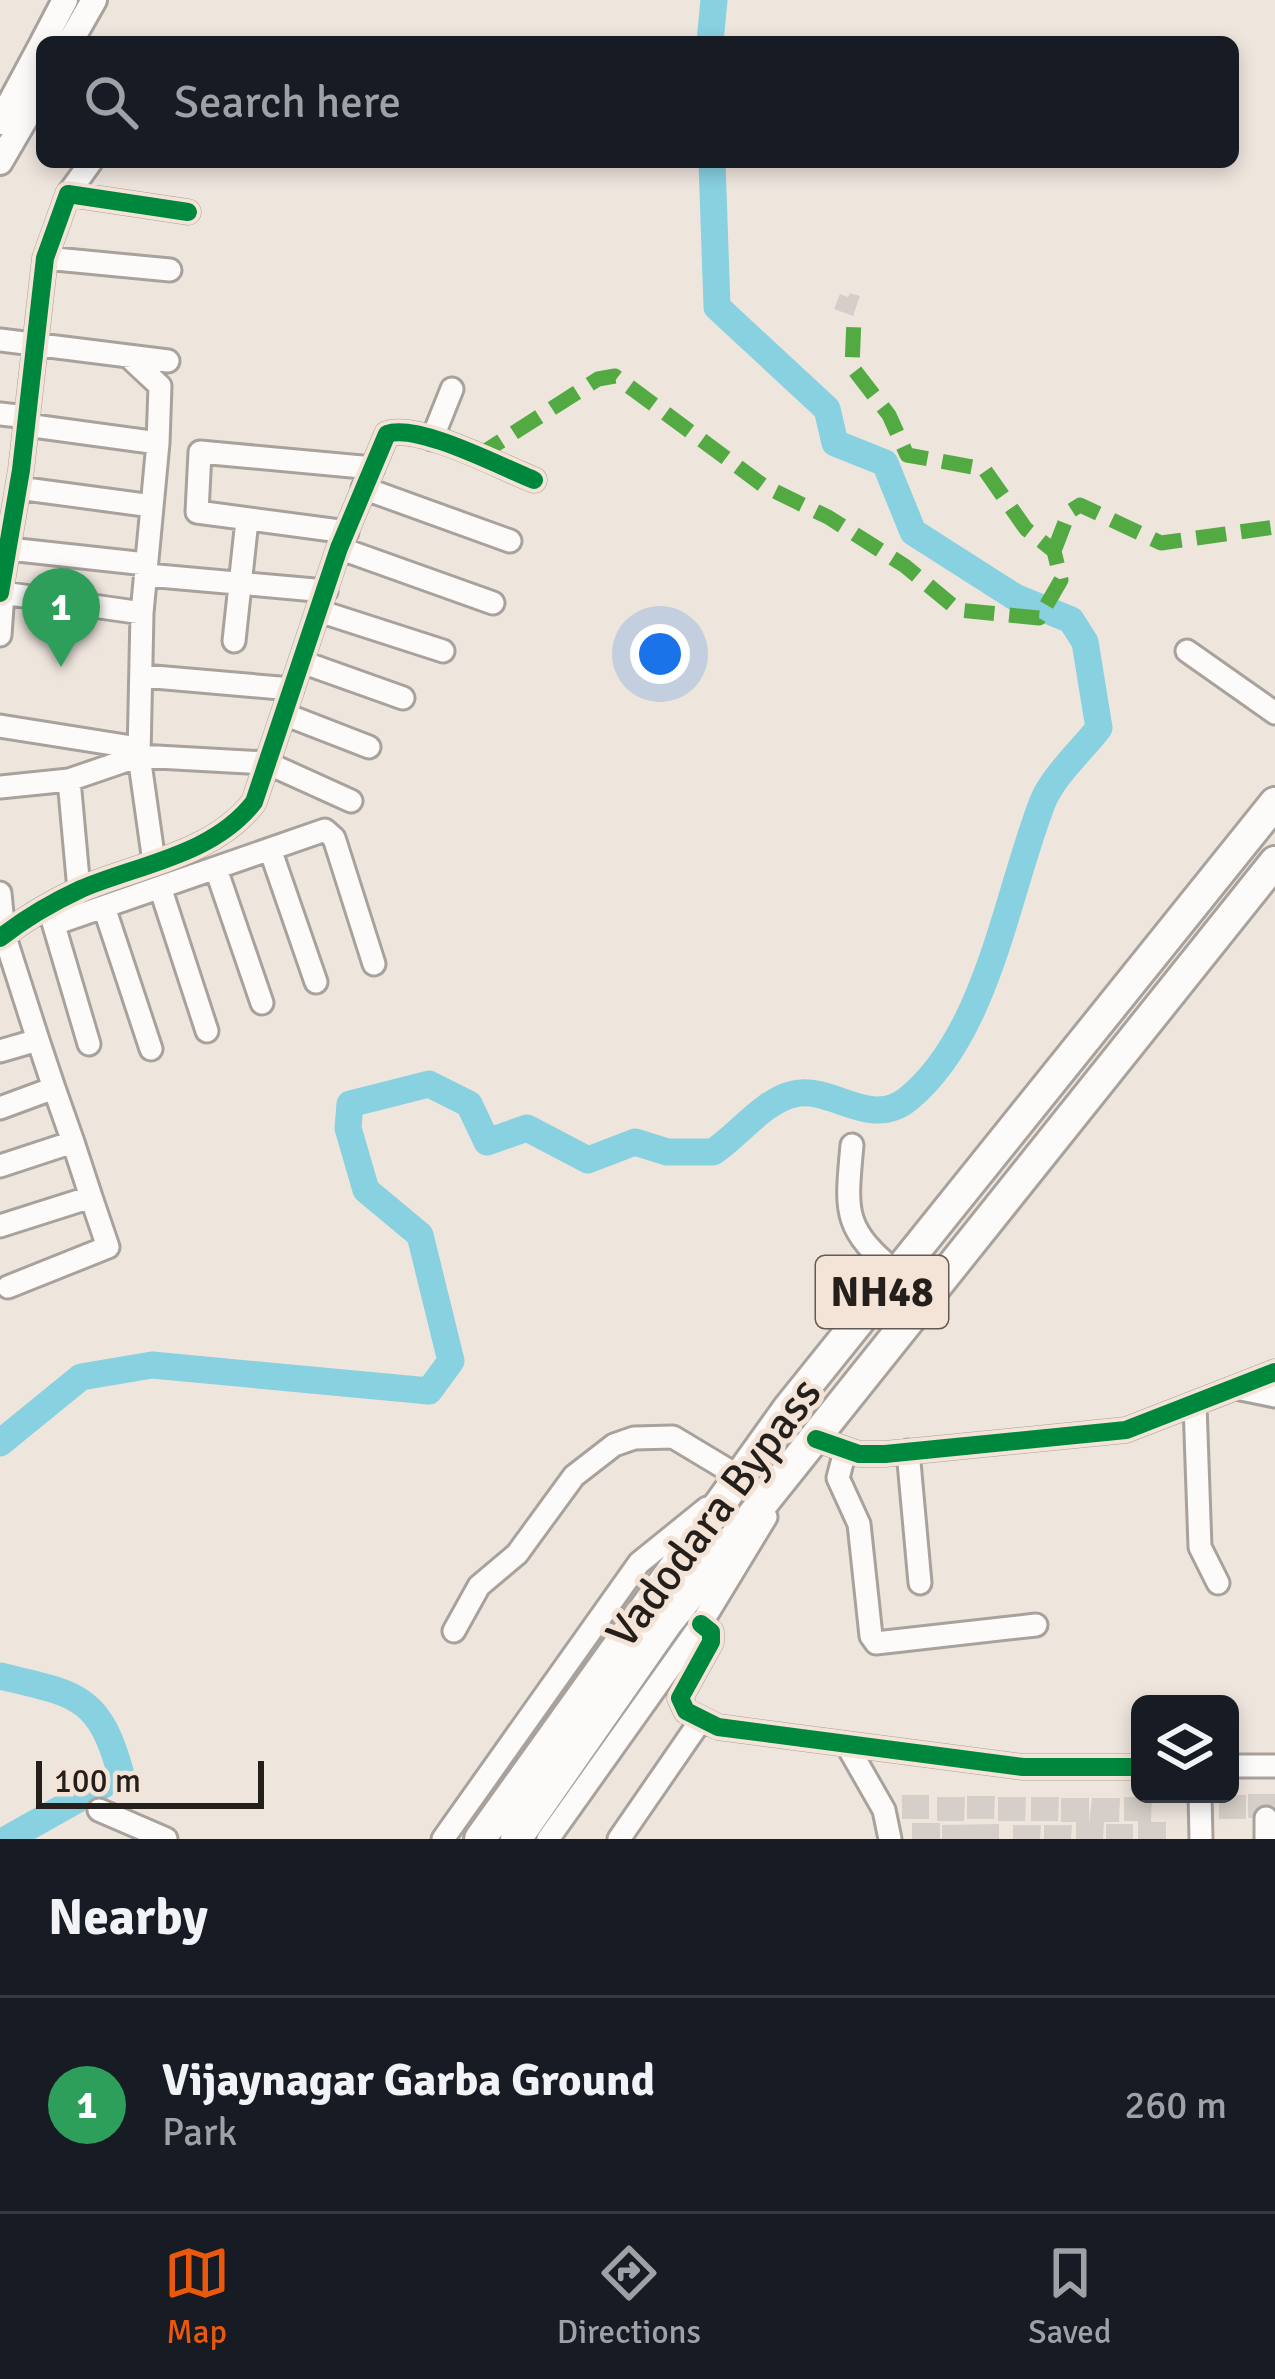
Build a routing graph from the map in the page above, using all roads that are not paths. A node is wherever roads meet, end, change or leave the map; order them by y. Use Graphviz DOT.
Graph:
graph roads {
  1 [pos="65,0"];
  2 [pos="94,0"];
  3 [pos="47,36"];
  4 [pos="73,36"];
  5 [pos="36,55"];
  6 [pos="36,103"];
  7 [pos="4,109"];
  8 [pos="0,162"];
  9 [pos="88,168"];
  10 [pos="68,194"];
  11 [pos="188,212"];
  12 [pos="45,258"];
  13 [pos="170,270"];
  14 [pos="0,340"];
  15 [pos="35,346"];
  16 [pos="129,357"];
  17 [pos="168,361"];
  18 [pos="452,388"];
  19 [pos="0,414"];
  20 [pos="26,421"];
  21 [pos="432,440"];
  22 [pos="158,443"];
  23 [pos="368,478"];
  24 [pos="534,480"];
  25 [pos="12,482"];
  26 [pos="152,506"];
  27 [pos="247,520"];
  28 [pos="7,540"];
  29 [pos="343,540"];
  30 [pos="510,541"];
  31 [pos="147,570"];
  32 [pos="240,582"];
  33 [pos="1,593"];
  34 [pos="322,601"];
  35 [pos="493,603"];
  36 [pos="142,614"];
  37 [pos="0,635"];
  38 [pos="234,641"];
  39 [pos="443,651"];
  40 [pos="1187,651"];
  41 [pos="302,662"];
  42 [pos="142,676"];
  43 [pos="292,689"];
  44 [pos="403,698"];
  45 [pos="1275,713"];
  46 [pos="284,714"];
  47 [pos="0,725"];
  48 [pos="370,747"];
  49 [pos="138,752"];
  50 [pos="267,763"];
  51 [pos="69,780"];
  52 [pos="0,787"];
  53 [pos="351,801"];
  54 [pos="1275,803"];
  55 [pos="270,849"];
  56 [pos="154,862"];
  57 [pos="1275,862"];
  58 [pos="216,869"];
  59 [pos="160,887"];
  60 [pos="79,890"];
  61 [pos="0,893"];
  62 [pos="104,907"];
  63 [pos="51,915"];
  64 [pos="2,936"];
  65 [pos="374,964"];
  66 [pos="316,982"];
  67 [pos="262,1003"];
  68 [pos="207,1030"];
  69 [pos="38,1040"];
  70 [pos="89,1044"];
  71 [pos="151,1048"];
  72 [pos="0,1051"];
  73 [pos="54,1088"];
  74 [pos="0,1108"];
  75 [pos="73,1142"];
  76 [pos="853,1144"];
  77 [pos="0,1166"];
  78 [pos="91,1197"];
  79 [pos="0,1226"];
  80 [pos="897,1273"];
  81 [pos="8,1287"];
  82 [pos="1275,1372"];
  83 [pos="1236,1388"];
  84 [pos="1275,1396"];
  85 [pos="1195,1405"];
  86 [pos="812,1444"];
  87 [pos="845,1451"];
  88 [pos="908,1451"];
  89 [pos="732,1484"];
  90 [pos="920,1583"];
  91 [pos="1218,1583"];
  92 [pos="701,1624"];
  93 [pos="1036,1625"];
  94 [pos="454,1631"];
  95 [pos="701,1720"];
  96 [pos="848,1747"];
  97 [pos="1239,1766"];
  98 [pos="1275,1766"];
  99 [pos="1131,1767"];
  100 [pos="1200,1803"];
  101 [pos="99,1810"];
  102 [pos="530,1816"];
  103 [pos="166,1839"];
  104 [pos="443,1839"];
  105 [pos="481,1839"];
  106 [pos="516,1839"];
  107 [pos="619,1839"];
  108 [pos="890,1839"];
  109 [pos="1201,1839"];
  1 -- 3 [label="main road"];
  2 -- 4 [label="main road"];
  5 -- 7 [label="main road"];
  6 -- 8 [label="main road"];
  9 -- 10 [label="street"];
  10 -- 11 [label="street"];
  10 -- 12 [label="street"];
  12 -- 13 [label="street"];
  12 -- 15 [label="street"];
  14 -- 15 [label="street"];
  15 -- 16 [label="street"];
  15 -- 20 [label="street"];
  16 -- 17 [label="street"];
  16 -- 22 [label="street"];
  18 -- 21 [label="street"];
  19 -- 20 [label="street"];
  20 -- 22 [label="street"];
  20 -- 25 [label="street"];
  21 -- 23 [label="street"];
  21 -- 24 [label="street"];
  22 -- 26 [label="street"];
  23 -- 27 [label="street"];
  23 -- 29 [label="street"];
  23 -- 30 [label="street"];
  25 -- 26 [label="street"];
  25 -- 28 [label="street"];
  26 -- 31 [label="street"];
  27 -- 29 [label="street"];
  27 -- 32 [label="street"];
  28 -- 31 [label="street"];
  28 -- 33 [label="street"];
  29 -- 34 [label="street"];
  29 -- 35 [label="street"];
  31 -- 32 [label="street"];
  31 -- 36 [label="street"];
  32 -- 34 [label="street"];
  32 -- 38 [label="street"];
  33 -- 36 [label="street"];
  33 -- 37 [label="street"];
  34 -- 39 [label="street"];
  34 -- 41 [label="street"];
  36 -- 42 [label="street"];
  40 -- 45 [label="street"];
  41 -- 43 [label="street"];
  41 -- 44 [label="street"];
  42 -- 43 [label="street"];
  42 -- 49 [label="street"];
  43 -- 46 [label="street"];
  46 -- 48 [label="street"];
  46 -- 50 [label="street"];
  47 -- 49 [label="street"];
  49 -- 50 [label="street"];
  49 -- 51 [label="street"];
  49 -- 56 [label="street"];
  50 -- 53 [label="street"];
  50 -- 56 [label="street"];
  51 -- 52 [label="street"];
  51 -- 60 [label="street"];
  54 -- 80 [label="highway, Vadodara Bypass / NH48"];
  55 -- 58 [label="street"];
  55 -- 65 [label="street"];
  55 -- 66 [label="street"];
  56 -- 60 [label="street"];
  57 -- 86 [label="highway, Vadodara Bypass / NH48"];
  58 -- 59 [label="street"];
  58 -- 67 [label="street"];
  59 -- 62 [label="street"];
  59 -- 68 [label="street"];
  60 -- 63 [label="street"];
  61 -- 64 [label="street"];
  62 -- 63 [label="street"];
  62 -- 71 [label="street"];
  63 -- 64 [label="street"];
  63 -- 70 [label="street"];
  64 -- 69 [label="street"];
  69 -- 72 [label="street"];
  69 -- 73 [label="street"];
  73 -- 74 [label="street"];
  73 -- 75 [label="street"];
  75 -- 77 [label="street"];
  75 -- 78 [label="street"];
  76 -- 80 [label="street"];
  78 -- 79 [label="street"];
  78 -- 81 [label="street"];
  80 -- 89 [label="highway, Vadodara Bypass / NH48"];
  82 -- 83 [label="street"];
  83 -- 84 [label="street"];
  83 -- 85 [label="street"];
  85 -- 88 [label="street"];
  85 -- 91 [label="street"];
  86 -- 87 [label="street"];
  86 -- 92 [label="street"];
  86 -- 102 [label="highway, Vadodara Bypass / NH48"];
  87 -- 88 [label="street"];
  87 -- 93 [label="street"];
  88 -- 90 [label="street"];
  89 -- 94 [label="street"];
  89 -- 102 [label="highway, Vadodara Bypass / NH48"];
  89 -- 104 [label="street"];
  92 -- 95 [label="street"];
  92 -- 102 [label="street"];
  95 -- 96 [label="street"];
  95 -- 107 [label="street"];
  96 -- 99 [label="street"];
  96 -- 108 [label="street"];
  97 -- 98 [label="street"];
  100 -- 109 [label="street"];
  101 -- 103 [label="street"];
  102 -- 105 [label="highway, Vadodara Bypass / NH48"];
  102 -- 106 [label="highway, Vadodara Bypass / NH48"];
}
